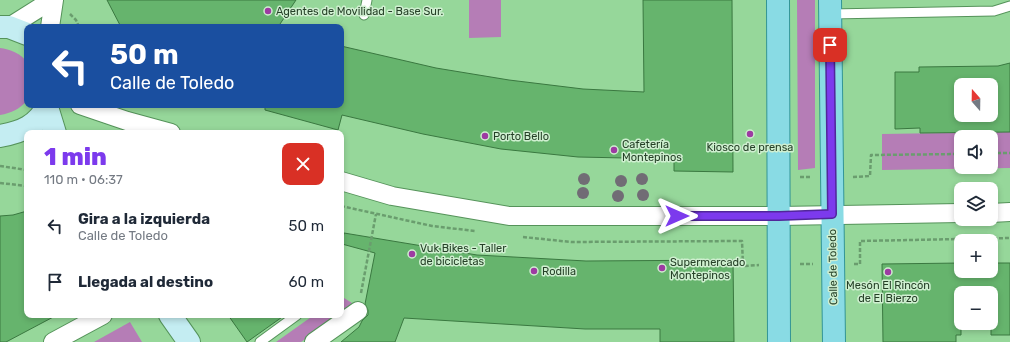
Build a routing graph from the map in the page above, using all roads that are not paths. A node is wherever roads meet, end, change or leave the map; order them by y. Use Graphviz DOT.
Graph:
graph roads {
  1 [pos="53,0"];
  2 [pos="367,0"];
  3 [pos="778,0"];
  4 [pos="1010,6"];
  5 [pos="830,7"];
  6 [pos="364,15"];
  7 [pos="50,24"];
  8 [pos="12,29"];
  9 [pos="46,108"];
  10 [pos="49,108"];
  11 [pos="89,108"];
  12 [pos="54,130"];
  13 [pos="161,130"];
  14 [pos="15,136"];
  15 [pos="344,182"];
  16 [pos="1010,212"];
  17 [pos="954,213"];
  18 [pos="998,213"];
  19 [pos="832,214"];
  20 [pos="779,216"];
  21 [pos="358,311"];
  22 [pos="97,318"];
  23 [pos="172,318"];
  24 [pos="293,318"];
  25 [pos="53,342"];
  26 [pos="189,342"];
  27 [pos="260,342"];
  28 [pos="314,342"];
  29 [pos="779,342"];
  30 [pos="834,342"];
  1 -- 7 [label="street"];
  1 -- 8 [label="street"];
  2 -- 6 [label="lane"];
  3 -- 20 [label="main road"];
  4 -- 5 [label="lane"];
  5 -- 19 [label="main road, Calle de Toledo"];
  9 -- 14 [label="main road"];
  10 -- 12 [label="main road"];
  11 -- 13 [label="street"];
  15 -- 20 [label="street"];
  16 -- 18 [label="street"];
  17 -- 19 [label="street"];
  19 -- 20 [label="street"];
  19 -- 30 [label="main road, Calle de Toledo"];
  20 -- 29 [label="main road"];
  21 -- 28 [label="street"];
  22 -- 25 [label="street"];
  23 -- 26 [label="main road"];
  24 -- 27 [label="lane"];
}
